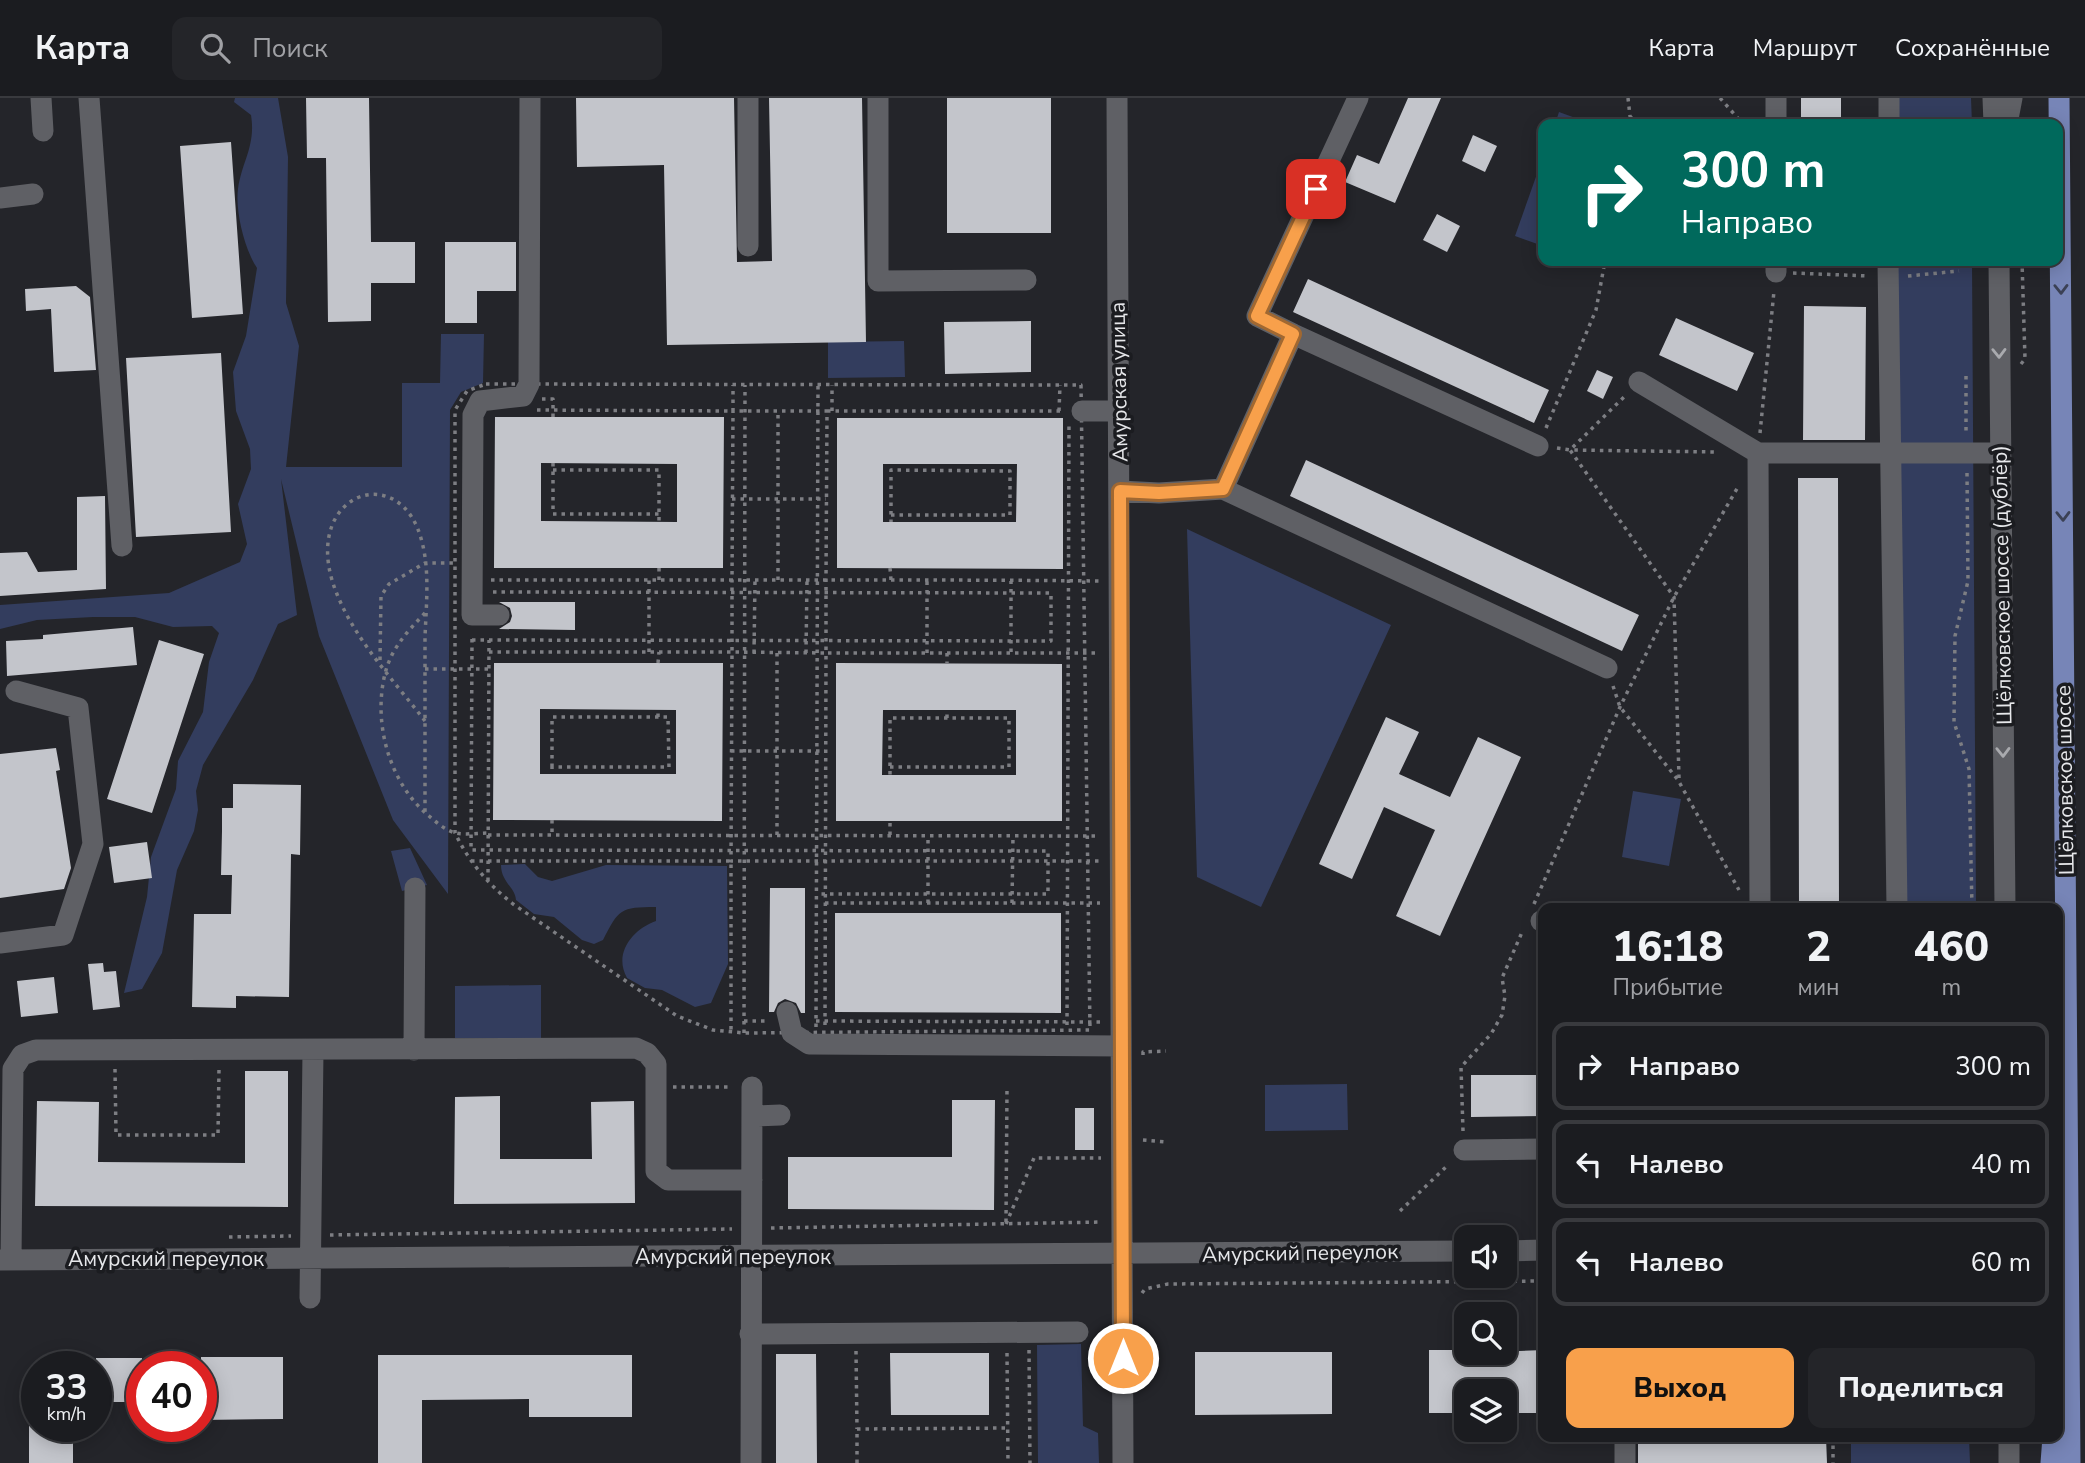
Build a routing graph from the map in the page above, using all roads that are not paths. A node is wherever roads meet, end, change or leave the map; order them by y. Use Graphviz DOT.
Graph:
graph roads {
  1 [pos="41,98"];
  2 [pos="89,98"];
  3 [pos="530,98"];
  4 [pos="748,98"];
  5 [pos="878,98"];
  6 [pos="1117,98"];
  7 [pos="1358,98"];
  8 [pos="1776,98"];
  9 [pos="1889,98"];
  10 [pos="1993,98"];
  11 [pos="2011,98"];
  12 [pos="2059,98"];
  13 [pos="1776,119"];
  14 [pos="1889,119"];
  15 [pos="1994,119"];
  16 [pos="2008,119"];
  17 [pos="2059,119"];
  18 [pos="43,131"];
  19 [pos="33,194"];
  20 [pos="0,198"];
  21 [pos="748,246"];
  22 [pos="1998,266"];
  23 [pos="2060,266"];
  24 [pos="1888,269"];
  25 [pos="1027,280"];
  26 [pos="1293,334"];
  27 [pos="1639,382"];
  28 [pos="1075,411"];
  29 [pos="1118,411"];
  30 [pos="1538,446"];
  31 [pos="1758,453"];
  32 [pos="1889,453"];
  33 [pos="2000,453"];
  34 [pos="1223,489"];
  35 [pos="1120,491"];
  36 [pos="122,546"];
  37 [pos="487,615"];
  38 [pos="1607,667"];
  39 [pos="16,691"];
  40 [pos="415,888"];
  41 [pos="1751,902"];
  42 [pos="1898,903"];
  43 [pos="2005,903"];
  44 [pos="0,943"];
  45 [pos="789,1022"];
  46 [pos="1121,1046"];
  47 [pos="414,1050"];
  48 [pos="313,1051"];
  49 [pos="752,1087"];
  50 [pos="780,1115"];
  51 [pos="752,1116"];
  52 [pos="1538,1149"];
  53 [pos="1464,1150"];
  54 [pos="752,1180"];
  55 [pos="1538,1250"];
  56 [pos="1454,1251"];
  57 [pos="1517,1251"];
  58 [pos="1122,1255"];
  59 [pos="753,1256"];
  60 [pos="310,1258"];
  61 [pos="2069,1258"];
  62 [pos="6,1260"];
  63 [pos="310,1298"];
  64 [pos="2063,1326"];
  65 [pos="1078,1332"];
  66 [pos="750,1334"];
  67 [pos="1625,1442"];
  68 [pos="2009,1442"];
  69 [pos="2053,1442"];
  70 [pos="751,1463"];
  71 [pos="1123,1463"];
  72 [pos="1625,1463"];
  73 [pos="2009,1463"];
  74 [pos="2051,1463"];
  75 [pos="2070,1463"];
  1 -- 18 [label="street"];
  2 -- 36 [label="street"];
  3 -- 37 [label="street"];
  4 -- 21 [label="street"];
  5 -- 25 [label="street"];
  6 -- 29 [label="street, Амурская улица"];
  7 -- 26 [label="street"];
  8 -- 13 [label="street"];
  9 -- 14 [label="street"];
  10 -- 15 [label="street"];
  11 -- 16 [label="street"];
  12 -- 17 [label="main road, Щёлковское шоссе, one-way"];
  19 -- 20 [label="street"];
  22 -- 33 [label="street, Щёлковское шоссе (дублёр), one-way"];
  23 -- 61 [label="main road, Щёлковское шоссе, one-way"];
  24 -- 32 [label="street"];
  26 -- 30 [label="street"];
  26 -- 34 [label="street"];
  27 -- 31 [label="street"];
  28 -- 29 [label="street"];
  29 -- 35 [label="street, Амурская улица"];
  31 -- 32 [label="street"];
  31 -- 41 [label="street"];
  32 -- 33 [label="street"];
  32 -- 42 [label="street"];
  33 -- 43 [label="street, Щёлковское шоссе (дублёр), one-way"];
  34 -- 35 [label="street"];
  34 -- 38 [label="street"];
  35 -- 46 [label="street, Амурская улица"];
  39 -- 44 [label="street"];
  40 -- 47 [label="street"];
  45 -- 46 [label="street"];
  46 -- 58 [label="street, Амурская улица"];
  47 -- 48 [label="street"];
  47 -- 54 [label="street"];
  48 -- 60 [label="street"];
  48 -- 62 [label="street"];
  49 -- 51 [label="street"];
  50 -- 51 [label="street"];
  51 -- 54 [label="street"];
  52 -- 53 [label="street"];
  54 -- 59 [label="street"];
  55 -- 57 [label="street"];
  56 -- 58 [label="street, Амурский переулок"];
  58 -- 59 [label="street, Амурский переулок"];
  58 -- 71 [label="street, Амурская улица"];
  59 -- 60 [label="street, Амурский переулок"];
  59 -- 66 [label="street"];
  60 -- 62 [label="street, Амурский переулок"];
  60 -- 63 [label="street"];
  61 -- 64 [label="main road"];
  61 -- 75 [label="main road, Щёлковское шоссе"];
  65 -- 66 [label="street"];
  66 -- 70 [label="street"];
  67 -- 72 [label="street"];
  68 -- 73 [label="street"];
  69 -- 74 [label="main road"];
}
